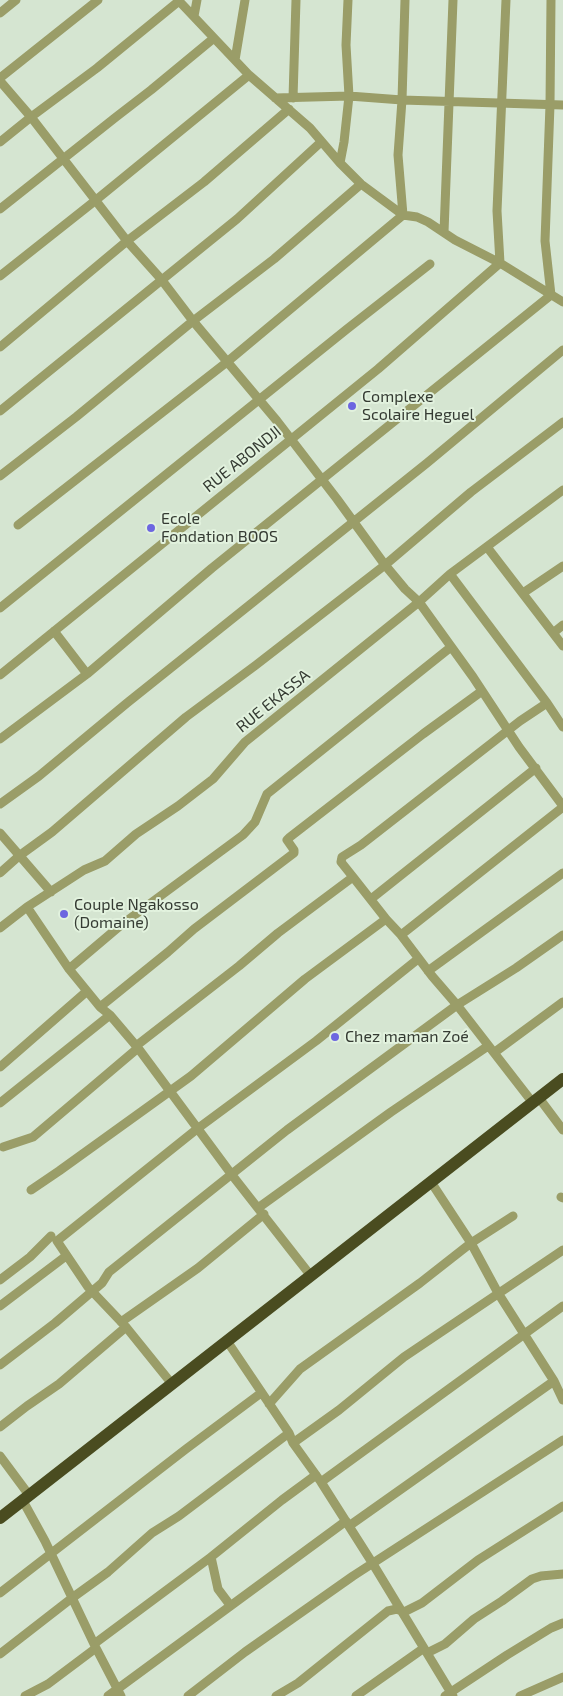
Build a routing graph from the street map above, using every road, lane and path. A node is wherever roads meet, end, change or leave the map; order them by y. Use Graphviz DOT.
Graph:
graph roads {
  1 [pos="16,0"];
  2 [pos="98,0"];
  3 [pos="197,0"];
  4 [pos="245,0"];
  5 [pos="296,0"];
  6 [pos="348,0"];
  7 [pos="405,0"];
  8 [pos="454,0"];
  9 [pos="506,0"];
  10 [pos="551,0"];
  11 [pos="178,1"];
  12 [pos="0,13"];
  13 [pos="194,16"];
  14 [pos="214,38"];
  15 [pos="235,60"];
  16 [pos="249,75"];
  17 [pos="0,80"];
  18 [pos="349,96"];
  19 [pos="275,98"];
  20 [pos="293,98"];
  21 [pos="402,100"];
  22 [pos="448,102"];
  23 [pos="501,103"];
  24 [pos="550,105"];
  25 [pos="563,105"];
  26 [pos="289,109"];
  27 [pos="31,117"];
  28 [pos="0,142"];
  29 [pos="320,142"];
  30 [pos="63,158"];
  31 [pos="340,163"];
  32 [pos="361,184"];
  33 [pos="96,200"];
  34 [pos="0,209"];
  35 [pos="403,215"];
  36 [pos="444,232"];
  37 [pos="127,240"];
  38 [pos="500,263"];
  39 [pos="430,264"];
  40 [pos="0,276"];
  41 [pos="161,279"];
  42 [pos="551,296"];
  43 [pos="563,302"];
  44 [pos="193,321"];
  45 [pos="0,346"];
  46 [pos="563,350"];
  47 [pos="227,362"];
  48 [pos="258,400"];
  49 [pos="0,411"];
  50 [pos="563,422"];
  51 [pos="290,440"];
  52 [pos="0,476"];
  53 [pos="322,480"];
  54 [pos="563,490"];
  55 [pos="353,522"];
  56 [pos="18,525"];
  57 [pos="487,547"];
  58 [pos="385,565"];
  59 [pos="563,566"];
  60 [pos="450,574"];
  61 [pos="523,593"];
  62 [pos="419,602"];
  63 [pos="0,608"];
  64 [pos="563,625"];
  65 [pos="54,631"];
  66 [pos="553,633"];
  67 [pos="563,646"];
  68 [pos="451,647"];
  69 [pos="87,674"];
  70 [pos="0,675"];
  71 [pos="482,690"];
  72 [pos="548,703"];
  73 [pos="562,725"];
  74 [pos="509,732"];
  75 [pos="0,739"];
  76 [pos="536,768"];
  77 [pos="0,804"];
  78 [pos="563,806"];
  79 [pos="0,833"];
  80 [pos="19,856"];
  81 [pos="0,873"];
  82 [pos="563,873"];
  83 [pos="353,876"];
  84 [pos="51,892"];
  85 [pos="370,899"];
  86 [pos="27,907"];
  87 [pos="386,919"];
  88 [pos="0,928"];
  89 [pos="400,935"];
  90 [pos="563,935"];
  91 [pos="418,959"];
  92 [pos="69,969"];
  93 [pos="428,971"];
  94 [pos="86,992"];
  95 [pos="563,1002"];
  96 [pos="458,1005"];
  97 [pos="100,1007"];
  98 [pos="110,1015"];
  99 [pos="137,1047"];
  100 [pos="492,1049"];
  101 [pos="0,1067"];
  102 [pos="563,1080"];
  103 [pos="170,1091"];
  104 [pos="536,1100"];
  105 [pos="0,1103"];
  106 [pos="198,1128"];
  107 [pos="563,1130"];
  108 [pos="3,1147"];
  109 [pos="232,1175"];
  110 [pos="431,1182"];
  111 [pos="31,1190"];
  112 [pos="261,1211"];
  113 [pos="513,1216"];
  114 [pos="51,1236"];
  115 [pos="471,1243"];
  116 [pos="563,1250"];
  117 [pos="66,1256"];
  118 [pos="311,1276"];
  119 [pos="0,1280"];
  120 [pos="92,1290"];
  121 [pos="498,1293"];
  122 [pos="0,1306"];
  123 [pos="563,1306"];
  124 [pos="124,1324"];
  125 [pos="523,1336"];
  126 [pos="227,1341"];
  127 [pos="0,1365"];
  128 [pos="554,1381"];
  129 [pos="172,1384"];
  130 [pos="261,1393"];
  131 [pos="563,1400"];
  132 [pos="268,1404"];
  133 [pos="0,1427"];
  134 [pos="289,1433"];
  135 [pos="563,1440"];
  136 [pos="293,1444"];
  137 [pos="0,1456"];
  138 [pos="319,1479"];
  139 [pos="26,1498"];
  140 [pos="563,1506"];
  141 [pos="0,1518"];
  142 [pos="347,1524"];
  143 [pos="51,1553"];
  144 [pos="212,1557"];
  145 [pos="373,1564"];
  146 [pos="563,1574"];
  147 [pos="0,1593"];
  148 [pos="72,1598"];
  149 [pos="230,1605"];
  150 [pos="400,1610"];
  151 [pos="563,1623"];
  152 [pos="95,1646"];
  153 [pos="425,1650"];
  154 [pos="0,1654"];
  155 [pos="563,1677"];
  156 [pos="120,1692"];
  157 [pos="286,1693"];
  158 [pos="449,1695"];
  159 [pos="25,1696"];
  160 [pos="108,1696"];
  161 [pos="188,1696"];
  162 [pos="276,1696"];
  163 [pos="356,1696"];
  164 [pos="520,1696"];
  1 -- 12 [label="street"];
  2 -- 17 [label="street"];
  3 -- 13 [label="street"];
  4 -- 15 [label="street"];
  5 -- 20 [label="street"];
  6 -- 18 [label="street"];
  7 -- 21 [label="street"];
  8 -- 22 [label="street"];
  9 -- 23 [label="street"];
  10 -- 24 [label="street"];
  11 -- 13 [label="street"];
  11 -- 27 [label="street"];
  13 -- 14 [label="street"];
  14 -- 15 [label="street"];
  14 -- 30 [label="street"];
  15 -- 16 [label="street"];
  16 -- 19 [label="street"];
  16 -- 33 [label="street"];
  17 -- 27 [label="street"];
  18 -- 20 [label="street"];
  18 -- 21 [label="street"];
  18 -- 31 [label="street"];
  19 -- 20 [label="street"];
  19 -- 26 [label="street"];
  21 -- 22 [label="street"];
  21 -- 35 [label="street"];
  22 -- 23 [label="street"];
  22 -- 36 [label="street"];
  23 -- 24 [label="street"];
  23 -- 38 [label="street"];
  24 -- 25 [label="street"];
  24 -- 42 [label="street"];
  26 -- 29 [label="street"];
  26 -- 37 [label="street"];
  27 -- 28 [label="street"];
  27 -- 30 [label="street"];
  29 -- 31 [label="street"];
  29 -- 41 [label="street"];
  30 -- 33 [label="street"];
  30 -- 34 [label="street"];
  31 -- 32 [label="street"];
  32 -- 35 [label="street"];
  32 -- 44 [label="street"];
  33 -- 37 [label="street"];
  33 -- 40 [label="street"];
  35 -- 36 [label="street"];
  35 -- 47 [label="street"];
  36 -- 38 [label="street"];
  37 -- 41 [label="street"];
  37 -- 45 [label="street"];
  38 -- 42 [label="street"];
  38 -- 51 [label="street, RUE ABONDJI"];
  39 -- 48 [label="street"];
  41 -- 44 [label="street"];
  41 -- 49 [label="street"];
  42 -- 43 [label="street"];
  42 -- 53 [label="street"];
  44 -- 47 [label="street"];
  44 -- 52 [label="street"];
  46 -- 55 [label="street"];
  47 -- 48 [label="street"];
  47 -- 56 [label="street"];
  48 -- 51 [label="street"];
  48 -- 63 [label="street"];
  50 -- 58 [label="street"];
  51 -- 53 [label="street"];
  51 -- 65 [label="street, RUE ABONDJI"];
  53 -- 55 [label="street"];
  53 -- 69 [label="street"];
  54 -- 57 [label="street, RUE EKASSA"];
  55 -- 58 [label="street"];
  55 -- 77 [label="street"];
  57 -- 60 [label="street, RUE EKASSA"];
  57 -- 61 [label="street"];
  58 -- 62 [label="street"];
  58 -- 80 [label="street"];
  59 -- 61 [label="street"];
  60 -- 62 [label="street, RUE EKASSA"];
  60 -- 72 [label="street"];
  61 -- 66 [label="street"];
  62 -- 68 [label="street"];
  62 -- 84 [label="street, RUE EKASSA"];
  64 -- 66 [label="street"];
  65 -- 69 [label="street"];
  65 -- 70 [label="street, RUE ABONDJI"];
  66 -- 67 [label="street"];
  68 -- 71 [label="street"];
  68 -- 92 [label="street"];
  69 -- 75 [label="street"];
  71 -- 74 [label="street"];
  71 -- 97 [label="street"];
  72 -- 73 [label="street"];
  72 -- 74 [label="street"];
  74 -- 76 [label="street"];
  74 -- 83 [label="street"];
  76 -- 78 [label="street"];
  76 -- 85 [label="street"];
  78 -- 89 [label="street"];
  79 -- 80 [label="street"];
  80 -- 81 [label="street"];
  80 -- 84 [label="street"];
  82 -- 93 [label="street"];
  83 -- 85 [label="street"];
  83 -- 99 [label="street"];
  84 -- 86 [label="street, RUE EKASSA"];
  85 -- 87 [label="street"];
  86 -- 88 [label="street, RUE EKASSA"];
  86 -- 92 [label="street"];
  87 -- 89 [label="street"];
  87 -- 103 [label="street"];
  89 -- 91 [label="street"];
  90 -- 96 [label="street"];
  91 -- 93 [label="street"];
  91 -- 106 [label="street"];
  92 -- 94 [label="street"];
  93 -- 96 [label="street"];
  94 -- 97 [label="street"];
  94 -- 101 [label="street"];
  95 -- 100 [label="street"];
  96 -- 100 [label="street"];
  96 -- 109 [label="street"];
  97 -- 98 [label="street"];
  98 -- 99 [label="street"];
  98 -- 105 [label="street"];
  99 -- 103 [label="street"];
  99 -- 108 [label="street"];
  100 -- 104 [label="street"];
  100 -- 112 [label="street"];
  102 -- 104 [label="highway"];
  103 -- 106 [label="street"];
  103 -- 111 [label="street"];
  104 -- 107 [label="street"];
  104 -- 110 [label="highway"];
  106 -- 109 [label="street"];
  106 -- 117 [label="street"];
  109 -- 112 [label="street"];
  109 -- 120 [label="street"];
  110 -- 115 [label="street"];
  110 -- 118 [label="highway"];
  112 -- 118 [label="street"];
  112 -- 124 [label="street"];
  113 -- 115 [label="street"];
  114 -- 119 [label="street"];
  115 -- 121 [label="street"];
  115 -- 132 [label="street"];
  116 -- 121 [label="street"];
  117 -- 120 [label="street"];
  117 -- 122 [label="street"];
  118 -- 126 [label="highway"];
  120 -- 124 [label="street"];
  120 -- 127 [label="street"];
  121 -- 125 [label="street"];
  121 -- 136 [label="street"];
  123 -- 125 [label="street"];
  124 -- 129 [label="street"];
  124 -- 133 [label="street"];
  125 -- 128 [label="street"];
  125 -- 138 [label="street"];
  126 -- 129 [label="highway"];
  126 -- 130 [label="street"];
  128 -- 131 [label="street"];
  128 -- 142 [label="street"];
  129 -- 139 [label="highway"];
  130 -- 132 [label="street"];
  130 -- 143 [label="street"];
  132 -- 134 [label="street"];
  134 -- 136 [label="street"];
  134 -- 148 [label="street"];
  135 -- 145 [label="street"];
  136 -- 138 [label="street"];
  137 -- 139 [label="street"];
  138 -- 142 [label="street"];
  138 -- 144 [label="street"];
  139 -- 141 [label="highway"];
  139 -- 143 [label="street"];
  140 -- 150 [label="street"];
  142 -- 145 [label="street"];
  142 -- 149 [label="street"];
  143 -- 147 [label="street"];
  143 -- 148 [label="street"];
  144 -- 149 [label="street"];
  144 -- 152 [label="street"];
  145 -- 150 [label="street"];
  145 -- 161 [label="street"];
  146 -- 153 [label="street"];
  148 -- 152 [label="street"];
  148 -- 154 [label="street"];
  149 -- 156 [label="street"];
  150 -- 153 [label="street"];
  150 -- 157 [label="street"];
  151 -- 158 [label="street"];
  152 -- 156 [label="street"];
  152 -- 159 [label="street"];
  153 -- 158 [label="street"];
  153 -- 163 [label="street"];
  155 -- 164 [label="street"];
  156 -- 160 [label="street"];
  157 -- 162 [label="street"];
}
